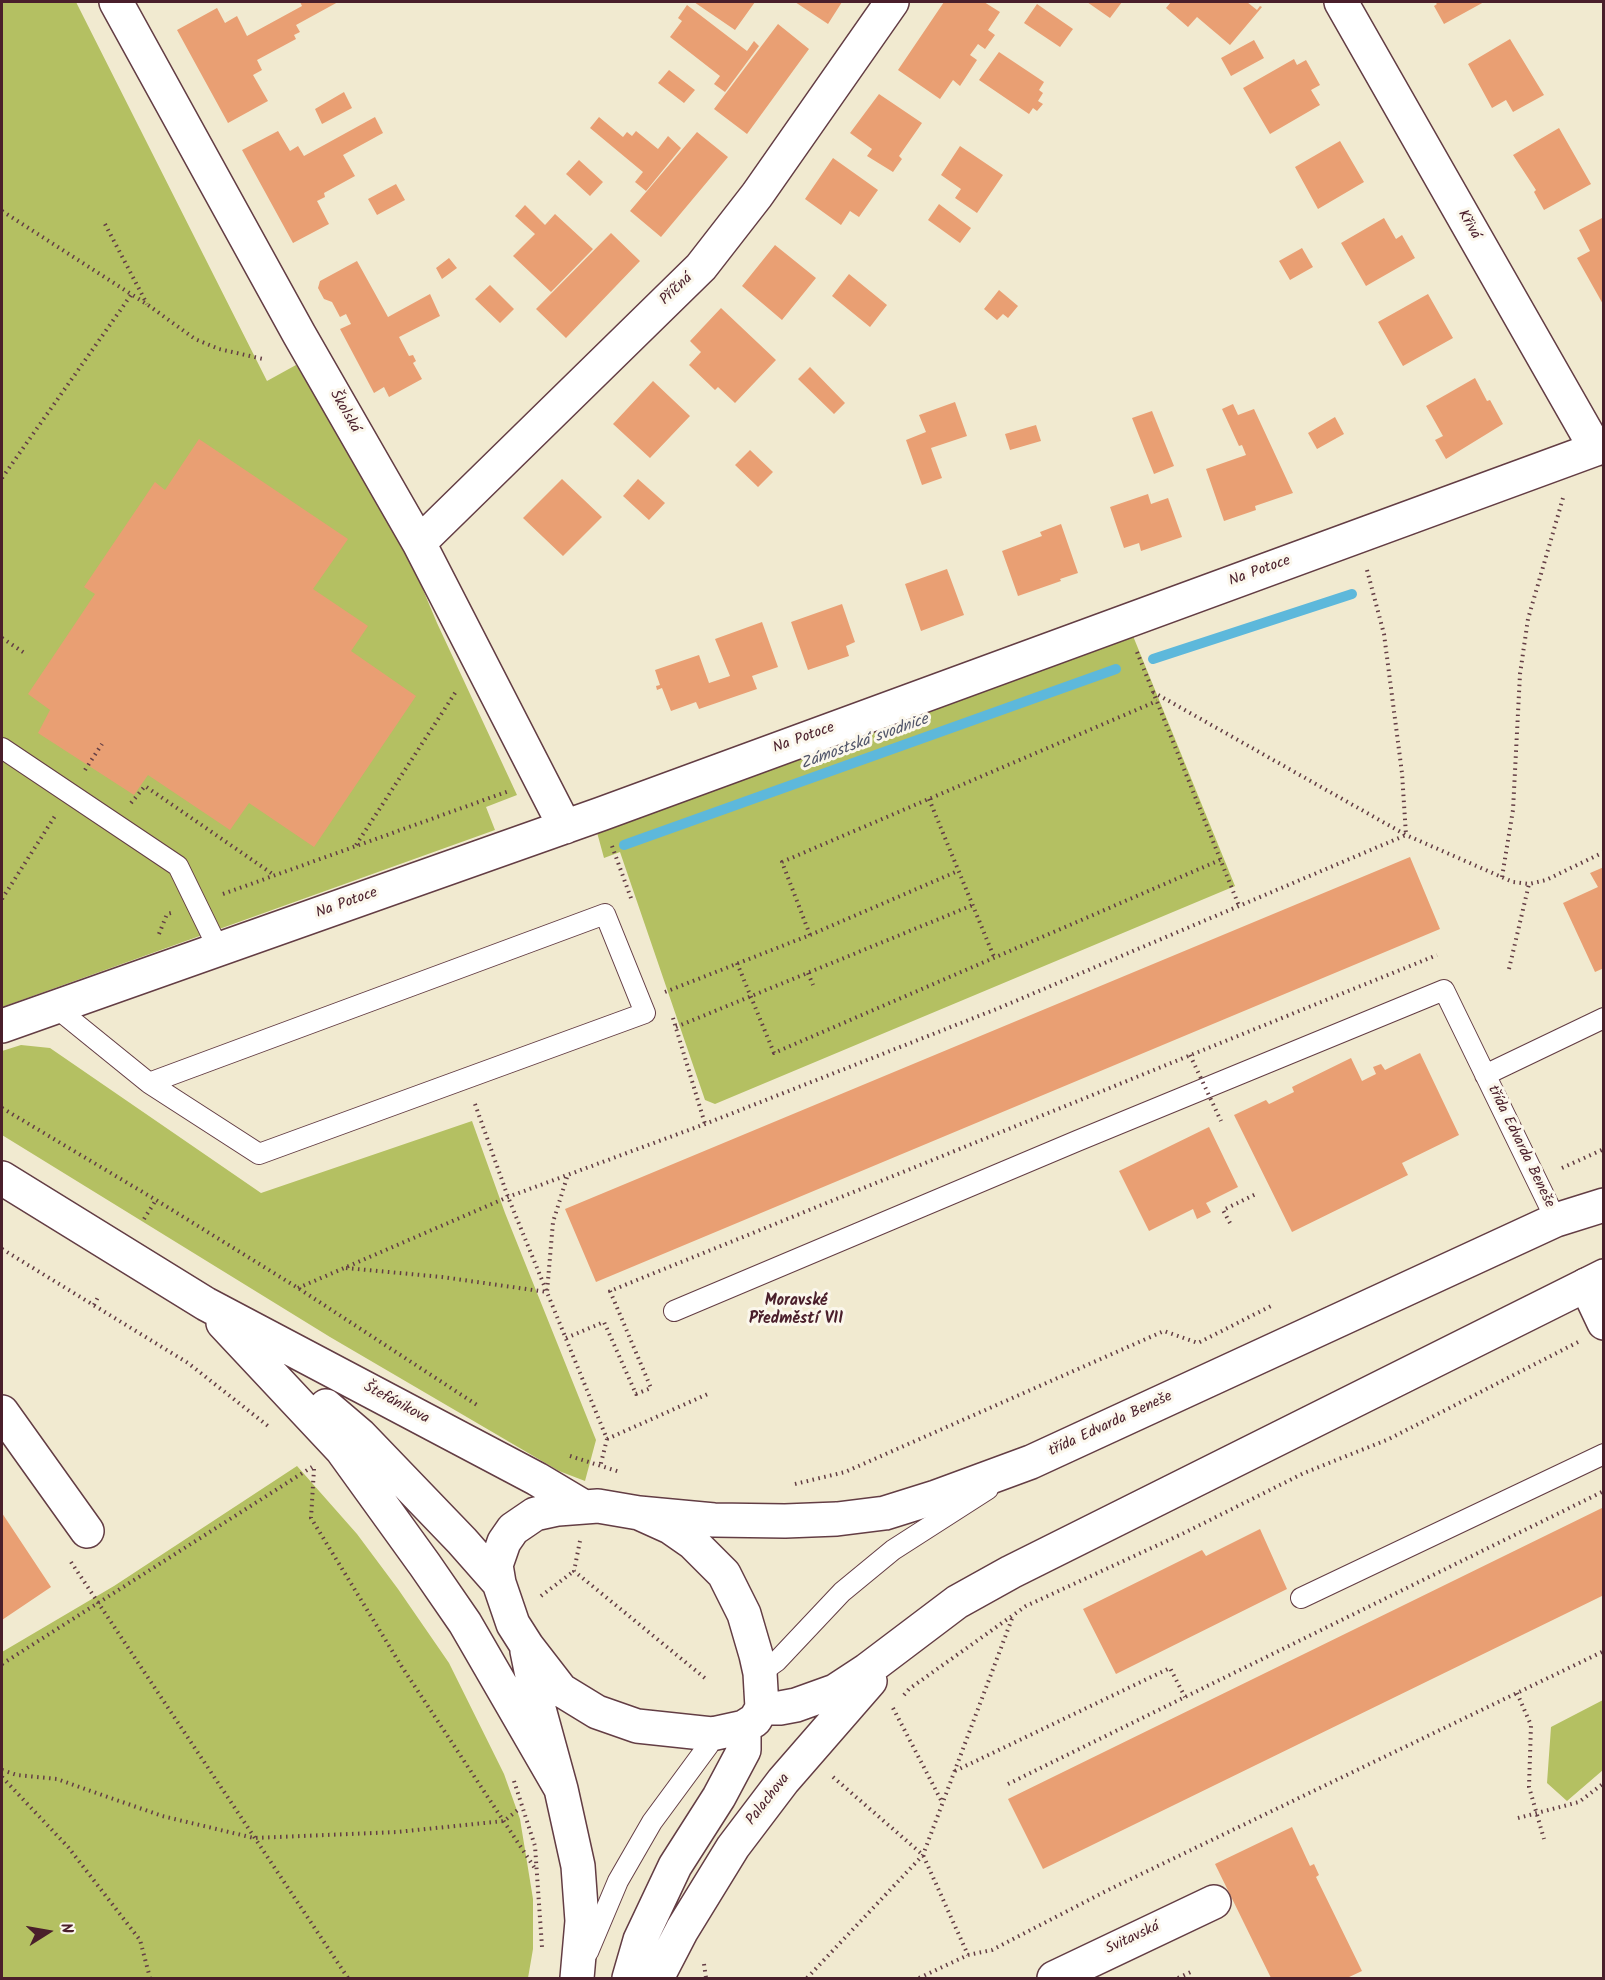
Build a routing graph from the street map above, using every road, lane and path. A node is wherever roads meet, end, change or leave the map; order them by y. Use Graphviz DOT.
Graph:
graph roads {
  1 [pos="116,2"];
  2 [pos="892,2"];
  3 [pos="1341,2"];
  4 [pos="2,211"];
  5 [pos="105,224"];
  6 [pos="131,294"];
  7 [pos="148,305"];
  8 [pos="263,359"];
  9 [pos="1600,448"];
  10 [pos="2,478"];
  11 [pos="1563,496"];
  12 [pos="1359,536"];
  13 [pos="419,543"];
  14 [pos="1124,621"];
  15 [pos="2,638"];
  16 [pos="27,654"];
  17 [pos="462,682"];
  18 [pos="1153,692"];
  19 [pos="1157,701"];
  20 [pos="102,744"];
  21 [pos="2,748"];
  22 [pos="511,790"];
  23 [pos="70,793"];
  24 [pos="929,799"];
  25 [pos="130,805"];
  26 [pos="565,826"];
  27 [pos="1407,835"];
  28 [pos="356,846"];
  29 [pos="1604,852"];
  30 [pos="1220,860"];
  31 [pos="958,871"];
  32 [pos="274,876"];
  33 [pos="1502,878"];
  34 [pos="1529,884"];
  35 [pos="2,899"];
  36 [pos="197,903"];
  37 [pos="973,905"];
  38 [pos="1239,906"];
  39 [pos="810,935"];
  40 [pos="156,938"];
  41 [pos="219,950"];
  42 [pos="1437,955"];
  43 [pos="994,957"];
  44 [pos="737,963"];
  45 [pos="1509,969"];
  46 [pos="808,973"];
  47 [pos="813,986"];
  48 [pos="664,993"];
  49 [pos="750,995"];
  50 [pos="54,1006"];
  51 [pos="1604,1018"];
  52 [pos="2,1026"];
  53 [pos="676,1027"];
  54 [pos="1190,1055"];
  55 [pos="1485,1075"];
  56 [pos="466,1078"];
  57 [pos="149,1083"];
  58 [pos="2,1108"];
  59 [pos="1221,1121"];
  60 [pos="1604,1149"];
  61 [pos="1583,1159"];
  62 [pos="568,1174"];
  63 [pos="2,1178"];
  64 [pos="1256,1194"];
  65 [pos="508,1197"];
  66 [pos="156,1200"];
  67 [pos="1604,1205"];
  68 [pos="144,1219"];
  69 [pos="1556,1220"];
  70 [pos="1230,1223"];
  71 [pos="2,1249"];
  72 [pos="346,1268"];
  73 [pos="1595,1280"];
  74 [pos="298,1288"];
  75 [pos="547,1292"];
  76 [pos="99,1295"];
  77 [pos="206,1304"];
  78 [pos="94,1305"];
  79 [pos="1271,1306"];
  80 [pos="674,1311"];
  81 [pos="1593,1331"];
  82 [pos="566,1338"];
  83 [pos="710,1393"];
  84 [pos="461,1394"];
  85 [pos="2,1412"];
  86 [pos="274,1430"];
  87 [pos="607,1439"];
  88 [pos="1604,1454"];
  89 [pos="306,1459"];
  90 [pos="1031,1462"];
  91 [pos="314,1466"];
  92 [pos="319,1472"];
  93 [pos="599,1472"];
  94 [pos="792,1485"];
  95 [pos="1604,1491"];
  96 [pos="639,1513"];
  97 [pos="583,1522"];
  98 [pos="87,1531"];
  99 [pos="574,1571"];
  100 [pos="499,1583"];
  101 [pos="540,1596"];
  102 [pos="1301,1598"];
  103 [pos="98,1603"];
  104 [pos="1013,1616"];
  105 [pos="906,1640"];
  106 [pos="526,1646"];
  107 [pos="1604,1651"];
  108 [pos="2,1664"];
  109 [pos="760,1673"];
  110 [pos="706,1678"];
  111 [pos="1517,1693"];
  112 [pos="1185,1697"];
  113 [pos="893,1707"];
  114 [pos="884,1715"];
  115 [pos="753,1718"];
  116 [pos="712,1734"];
  117 [pos="2,1770"];
  118 [pos="825,1770"];
  119 [pos="954,1772"];
  120 [pos="2,1778"];
  121 [pos="1604,1783"];
  122 [pos="1008,1784"];
  123 [pos="561,1789"];
  124 [pos="519,1796"];
  125 [pos="943,1803"];
  126 [pos="519,1809"];
  127 [pos="1536,1814"];
  128 [pos="1518,1818"];
  129 [pos="504,1821"];
  130 [pos="254,1838"];
  131 [pos="1544,1839"];
  132 [pos="923,1855"];
  133 [pos="537,1871"];
  134 [pos="1214,1902"];
  135 [pos="543,1955"];
  136 [pos="968,1955"];
  137 [pos="1193,1971"];
  138 [pos="150,1978"];
  139 [pos="348,1978"];
  140 [pos="579,1978"];
  141 [pos="629,1978"];
  142 [pos="657,1978"];
  143 [pos="807,1978"];
  144 [pos="919,1978"];
  145 [pos="1054,1978"];
  146 [pos="1178,1978"];
  1 -- 13 [label="street, Školská"];
  2 -- 13 [label="street, Příčná"];
  3 -- 9 [label="street, Křivá"];
  4 -- 6 [label="path"];
  5 -- 7 [label="path"];
  6 -- 7 [label="path"];
  6 -- 10 [label="path"];
  7 -- 8 [label="path"];
  9 -- 12 [label="street, Na Potoce"];
  11 -- 33 [label="path"];
  12 -- 14 [label="street, Na Potoce"];
  12 -- 27 [label="path"];
  13 -- 26 [label="street, Školská"];
  14 -- 18 [label="path"];
  14 -- 26 [label="street, Na Potoce"];
  15 -- 16 [label="path"];
  17 -- 28 [label="path"];
  18 -- 19 [label="path"];
  18 -- 27 [label="path"];
  19 -- 24 [label="path"];
  19 -- 30 [label="path"];
  20 -- 23 [label="path"];
  21 -- 23 [label="lane"];
  22 -- 28 [label="path"];
  23 -- 35 [label="path"];
  23 -- 36 [label="lane"];
  24 -- 31 [label="path"];
  24 -- 39 [label="path"];
  25 -- 32 [label="path"];
  26 -- 41 [label="street, Na Potoce"];
  27 -- 33 [label="path"];
  27 -- 38 [label="path"];
  28 -- 32 [label="path"];
  29 -- 34 [label="path"];
  30 -- 38 [label="path"];
  30 -- 43 [label="path"];
  31 -- 37 [label="path"];
  31 -- 39 [label="path"];
  32 -- 36 [label="path"];
  33 -- 34 [label="path"];
  34 -- 45 [label="path"];
  36 -- 40 [label="path"];
  36 -- 41 [label="lane"];
  37 -- 43 [label="path"];
  37 -- 46 [label="path"];
  38 -- 62 [label="path"];
  39 -- 44 [label="path"];
  41 -- 50 [label="street, Na Potoce"];
  42 -- 54 [label="path"];
  43 -- 49 [label="path"];
  44 -- 48 [label="path"];
  44 -- 49 [label="path"];
  46 -- 47 [label="path"];
  46 -- 49 [label="path"];
  49 -- 53 [label="path"];
  50 -- 52 [label="street, Na Potoce"];
  50 -- 57 [label="lane"];
  51 -- 55 [label="lane, třída Edvarda Beneše"];
  54 -- 59 [label="path, bridge"];
  54 -- 82 [label="path"];
  55 -- 69 [label="lane, třída Edvarda Beneše"];
  55 -- 80 [label="lane, třída Edvarda Beneše"];
  56 -- 57 [label="lane"];
  56 -- 57 [label="lane"];
  56 -- 65 [label="path"];
  58 -- 66 [label="path"];
  60 -- 61 [label="path"];
  62 -- 65 [label="path"];
  62 -- 75 [label="path"];
  63 -- 77 [label="street, Štefánikova"];
  64 -- 70 [label="path"];
  65 -- 72 [label="path"];
  65 -- 75 [label="path"];
  66 -- 68 [label="path"];
  66 -- 74 [label="path"];
  67 -- 69 [label="street, třída Edvarda Beneše"];
  69 -- 90 [label="street, třída Edvarda Beneše"];
  71 -- 78 [label="path"];
  72 -- 74 [label="path"];
  72 -- 75 [label="path"];
  73 -- 81 [label="street"];
  73 -- 105 [label="street"];
  74 -- 84 [label="path"];
  75 -- 82 [label="path"];
  76 -- 78 [label="path"];
  77 -- 97 [label="street, Štefánikova"];
  77 -- 100 [label="street, Štefánikova"];
  77 -- 123 [label="street"];
  78 -- 86 [label="path"];
  79 -- 94 [label="path"];
  81 -- 104 [label="path"];
  82 -- 87 [label="path"];
  83 -- 87 [label="path"];
  85 -- 98 [label="street"];
  87 -- 93 [label="path"];
  88 -- 102 [label="lane"];
  89 -- 91 [label="path"];
  90 -- 96 [label="street, třída Edvarda Beneše"];
  90 -- 109 [label="lane"];
  91 -- 92 [label="path"];
  91 -- 103 [label="path"];
  91 -- 129 [label="path"];
  95 -- 112 [label="path"];
  96 -- 97 [label="street"];
  96 -- 109 [label="street"];
  97 -- 99 [label="path"];
  97 -- 100 [label="street"];
  99 -- 101 [label="path"];
  99 -- 110 [label="path"];
  100 -- 106 [label="street"];
  103 -- 108 [label="path"];
  103 -- 130 [label="path"];
  104 -- 113 [label="path"];
  104 -- 119 [label="path"];
  105 -- 115 [label="street"];
  105 -- 142 [label="street, Palachova"];
  106 -- 116 [label="street"];
  106 -- 123 [label="street"];
  107 -- 111 [label="path"];
  109 -- 115 [label="street"];
  111 -- 127 [label="path"];
  111 -- 136 [label="path"];
  112 -- 119 [label="path"];
  112 -- 122 [label="path"];
  113 -- 114 [label="path"];
  113 -- 125 [label="path"];
  115 -- 116 [label="street"];
  115 -- 141 [label="street"];
  116 -- 140 [label="lane"];
  117 -- 130 [label="path"];
  118 -- 132 [label="path"];
  119 -- 125 [label="path"];
  120 -- 138 [label="path"];
  121 -- 127 [label="path"];
  123 -- 140 [label="street"];
  124 -- 133 [label="path"];
  125 -- 132 [label="path"];
  126 -- 129 [label="path"];
  127 -- 128 [label="path"];
  127 -- 131 [label="path"];
  129 -- 130 [label="path"];
  129 -- 133 [label="path"];
  130 -- 139 [label="path"];
  132 -- 136 [label="path"];
  132 -- 143 [label="path"];
  133 -- 135 [label="path"];
  134 -- 145 [label="street, Svitavská"];
  136 -- 144 [label="path"];
  137 -- 146 [label="path"];
}
